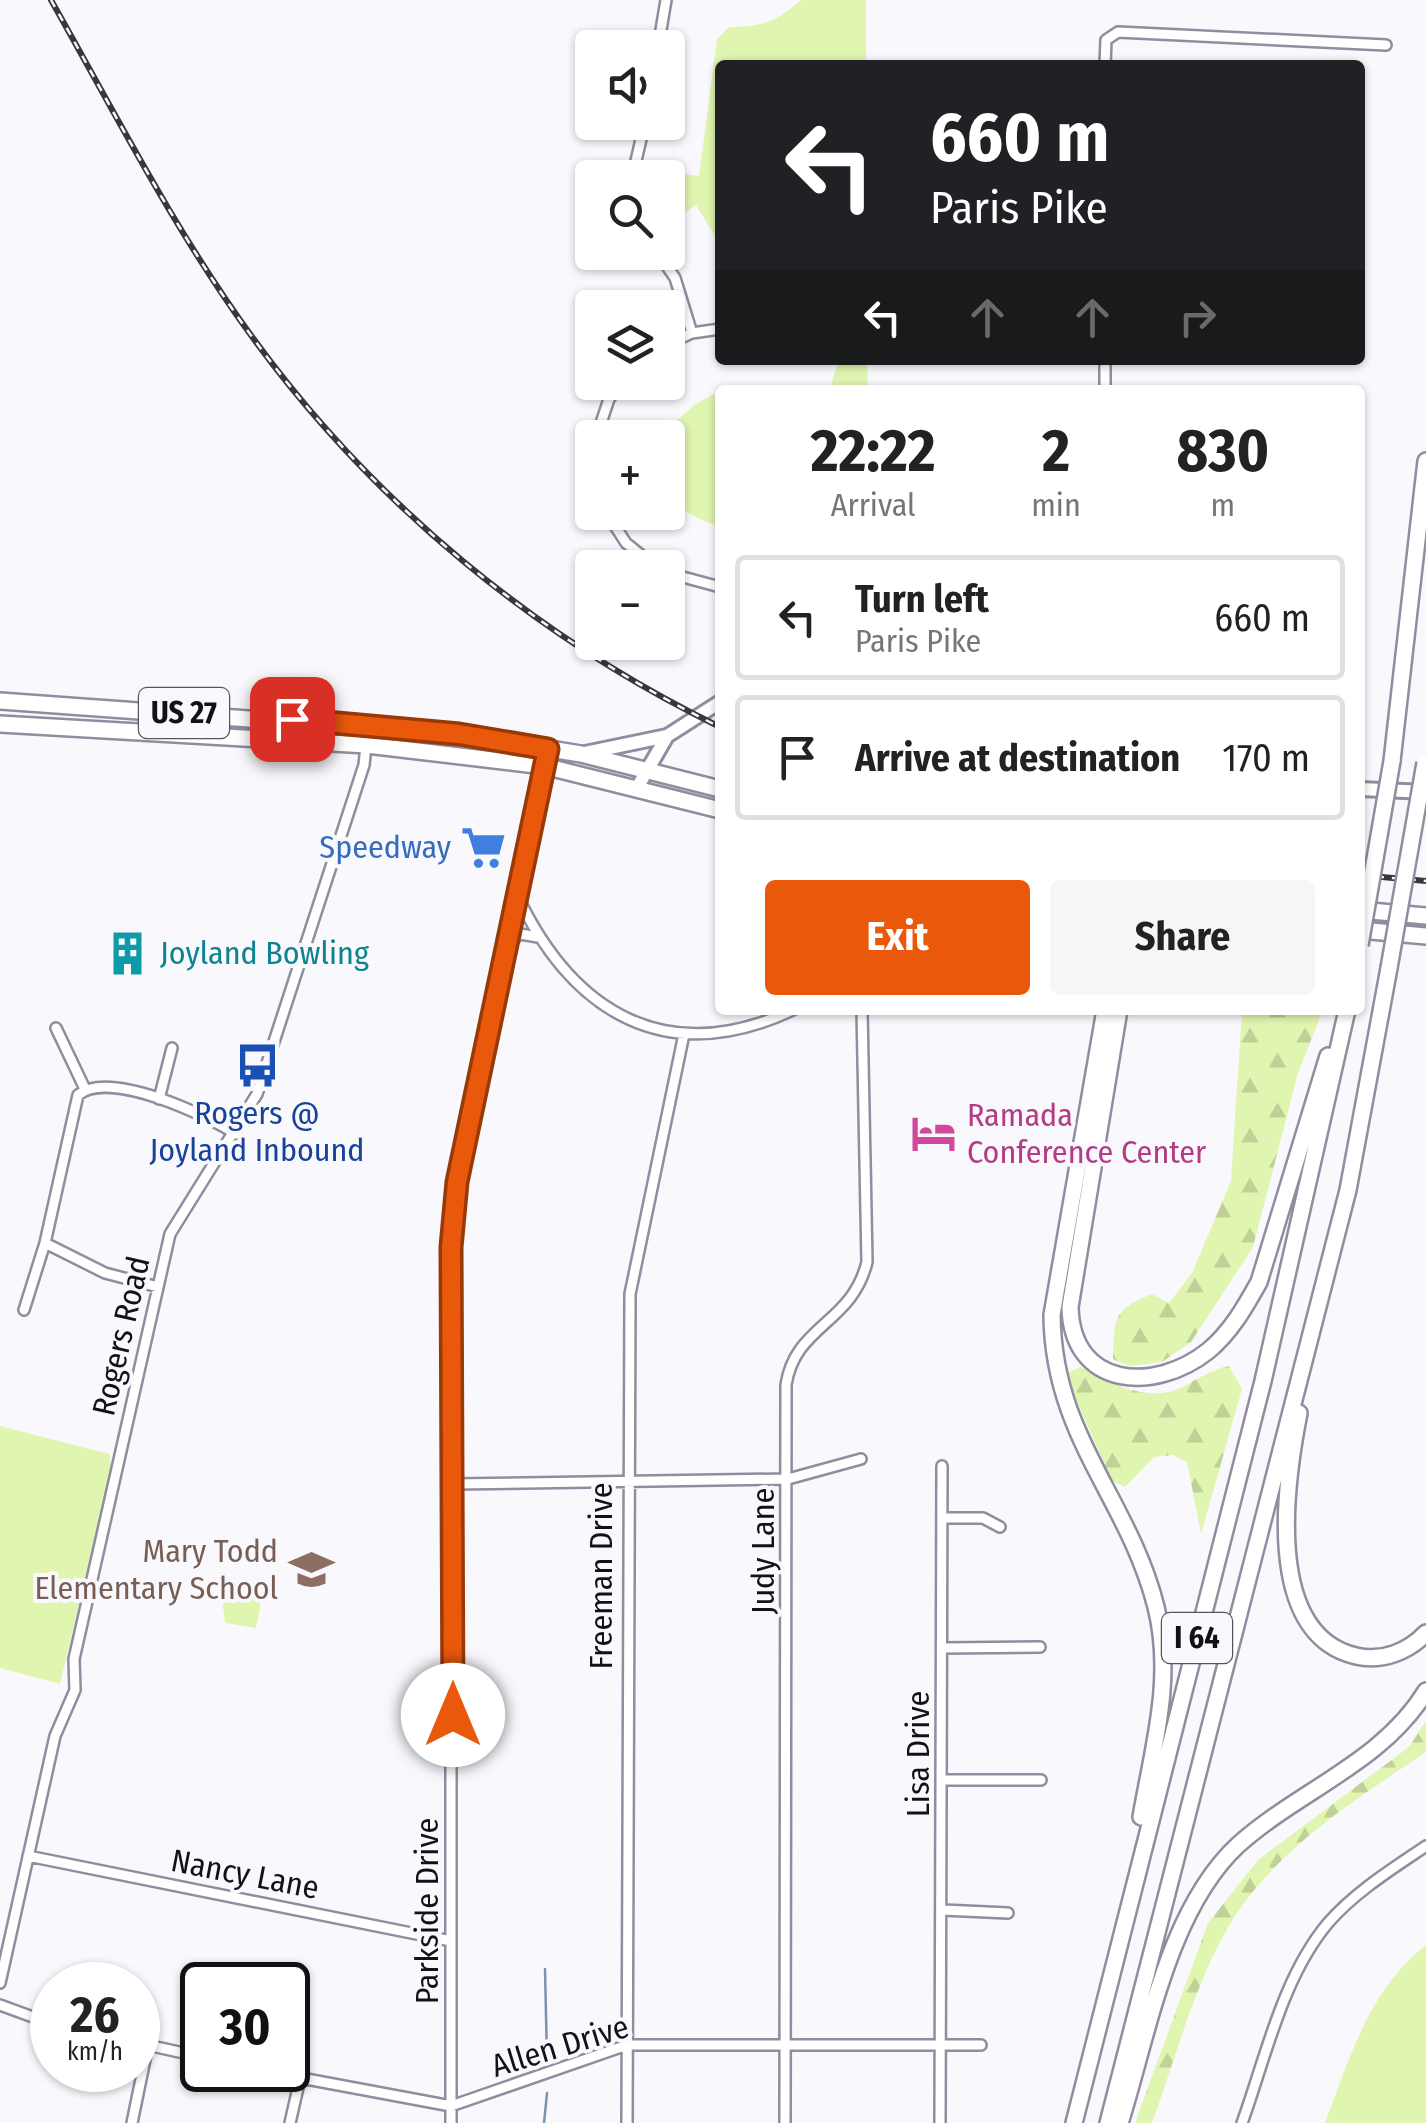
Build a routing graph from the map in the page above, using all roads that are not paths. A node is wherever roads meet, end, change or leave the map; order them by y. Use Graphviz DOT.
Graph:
graph roads {
  1 [pos="666,0"];
  2 [pos="661,30"];
  3 [pos="1386,46"];
  4 [pos="1104,60"];
  5 [pos="669,270"];
  6 [pos="715,330"];
  7 [pos="692,333"];
  8 [pos="685,336"];
  9 [pos="1426,461"];
  10 [pos="618,530"];
  11 [pos="636,550"];
  12 [pos="685,577"];
  13 [pos="715,586"];
  14 [pos="0,701"];
  15 [pos="715,705"];
  16 [pos="0,724"];
  17 [pos="368,726"];
  18 [pos="666,736"];
  19 [pos="647,742"];
  20 [pos="368,745"];
  21 [pos="581,754"];
  22 [pos="546,757"];
  23 [pos="1426,760"];
  24 [pos="642,769"];
  25 [pos="674,778"];
  26 [pos="636,788"];
  27 [pos="715,788"];
  28 [pos="1365,789"];
  29 [pos="1426,792"];
  30 [pos="715,809"];
  31 [pos="516,894"];
  32 [pos="1365,910"];
  33 [pos="1365,916"];
  34 [pos="1426,916"];
  35 [pos="1365,930"];
  36 [pos="1426,936"];
  37 [pos="538,937"];
  38 [pos="506,945"];
  39 [pos="778,1015"];
  40 [pos="862,1015"];
  41 [pos="1104,1015"];
  42 [pos="1118,1015"];
  43 [pos="1344,1015"];
  44 [pos="1345,1015"];
  45 [pos="56,1028"];
  46 [pos="684,1034"];
  47 [pos="172,1048"];
  48 [pos="85,1090"];
  49 [pos="159,1099"];
  50 [pos="236,1134"];
  51 [pos="46,1243"];
  52 [pos="158,1287"];
  53 [pos="24,1310"];
  54 [pos="1310,1343"];
  55 [pos="861,1459"];
  56 [pos="942,1466"];
  57 [pos="788,1479"];
  58 [pos="626,1482"];
  59 [pos="453,1484"];
  60 [pos="943,1518"];
  61 [pos="1000,1526"];
  62 [pos="1426,1633"];
  63 [pos="1040,1647"];
  64 [pos="943,1648"];
  65 [pos="1426,1691"];
  66 [pos="942,1780"];
  67 [pos="1041,1780"];
  68 [pos="1426,1846"];
  69 [pos="28,1856"];
  70 [pos="944,1910"];
  71 [pos="1008,1913"];
  72 [pos="1119,1940"];
  73 [pos="451,1941"];
  74 [pos="0,1983"];
  75 [pos="0,2005"];
  76 [pos="30,2016"];
  77 [pos="942,2042"];
  78 [pos="785,2044"];
  79 [pos="627,2045"];
  80 [pos="981,2045"];
  81 [pos="310,2082"];
  82 [pos="136,2092"];
  83 [pos="297,2092"];
  84 [pos="451,2106"];
  85 [pos="132,2123"];
  86 [pos="290,2123"];
  87 [pos="451,2123"];
  88 [pos="627,2123"];
  89 [pos="785,2123"];
  90 [pos="940,2123"];
  91 [pos="1074,2123"];
  92 [pos="1108,2123"];
  93 [pos="1120,2123"];
  94 [pos="1242,2123"];
  1 -- 2 [label="street"];
  3 -- 4 [label="street"];
  5 -- 7 [label="street"];
  6 -- 7 [label="street"];
  7 -- 8 [label="street"];
  9 -- 33 [label="highway, bridge"];
  10 -- 11 [label="street"];
  12 -- 13 [label="street"];
  14 -- 17 [label="highway, US 27"];
  15 -- 18 [label="street"];
  16 -- 20 [label="highway, US 27"];
  17 -- 20 [label="street, Rogers Road"];
  17 -- 22 [label="highway, US 27"];
  18 -- 19 [label="street"];
  18 -- 24 [label="street"];
  18 -- 25 [label="street"];
  19 -- 21 [label="street"];
  19 -- 24 [label="street"];
  20 -- 22 [label="highway, US 27"];
  20 -- 50 [label="street, Rogers Road"];
  21 -- 22 [label="highway, US 27"];
  21 -- 24 [label="highway, US 27"];
  22 -- 26 [label="highway, US 27"];
  22 -- 31 [label="street, Parkside Drive"];
  23 -- 54 [label="highway, I 64, bridge"];
  24 -- 25 [label="highway, US 27"];
  24 -- 26 [label="street"];
  25 -- 27 [label="highway, US 27"];
  26 -- 30 [label="highway, US 27"];
  28 -- 29 [label="street"];
  31 -- 37 [label="street"];
  31 -- 38 [label="street, Parkside Drive"];
  32 -- 34 [label="highway"];
  35 -- 36 [label="highway"];
  37 -- 38 [label="street"];
  37 -- 46 [label="street"];
  38 -- 59 [label="street, Parkside Drive"];
  39 -- 46 [label="street"];
  40 -- 57 [label="street, Judy Lane"];
  41 -- 72 [label="highway"];
  42 -- 43 [label="highway"];
  44 -- 72 [label="highway, I 64"];
  45 -- 48 [label="street"];
  46 -- 58 [label="street, Freeman Drive"];
  47 -- 49 [label="street"];
  48 -- 49 [label="street"];
  48 -- 51 [label="street"];
  49 -- 50 [label="street"];
  50 -- 52 [label="street, Rogers Road"];
  51 -- 52 [label="street"];
  51 -- 53 [label="street"];
  52 -- 69 [label="street, Rogers Road"];
  54 -- 62 [label="highway"];
  54 -- 92 [label="highway, I 64"];
  55 -- 57 [label="street"];
  56 -- 60 [label="street, Lisa Drive"];
  57 -- 58 [label="street"];
  57 -- 78 [label="street, Judy Lane"];
  58 -- 59 [label="street"];
  58 -- 79 [label="street, Freeman Drive"];
  59 -- 73 [label="street, Parkside Drive"];
  60 -- 61 [label="street"];
  60 -- 64 [label="street, Lisa Drive"];
  63 -- 64 [label="street"];
  64 -- 66 [label="street, Lisa Drive"];
  65 -- 93 [label="highway"];
  66 -- 67 [label="street"];
  66 -- 70 [label="street, Lisa Drive"];
  68 -- 94 [label="street"];
  69 -- 73 [label="street, Nancy Lane"];
  69 -- 74 [label="street, Rogers Road"];
  70 -- 71 [label="street"];
  70 -- 77 [label="street, Lisa Drive"];
  72 -- 91 [label="highway, I 64"];
  73 -- 84 [label="street, Parkside Drive"];
  75 -- 76 [label="street"];
  77 -- 78 [label="street, Allen Drive"];
  77 -- 80 [label="street, Allen Drive"];
  77 -- 90 [label="street, Lisa Drive"];
  78 -- 79 [label="street, Allen Drive"];
  78 -- 89 [label="street, Judy Lane"];
  79 -- 84 [label="street, Allen Drive"];
  79 -- 88 [label="street, Freeman Drive"];
  81 -- 84 [label="street, Allen Drive"];
  82 -- 85 [label="street"];
  83 -- 86 [label="street"];
  84 -- 87 [label="street, Parkside Drive"];
}
